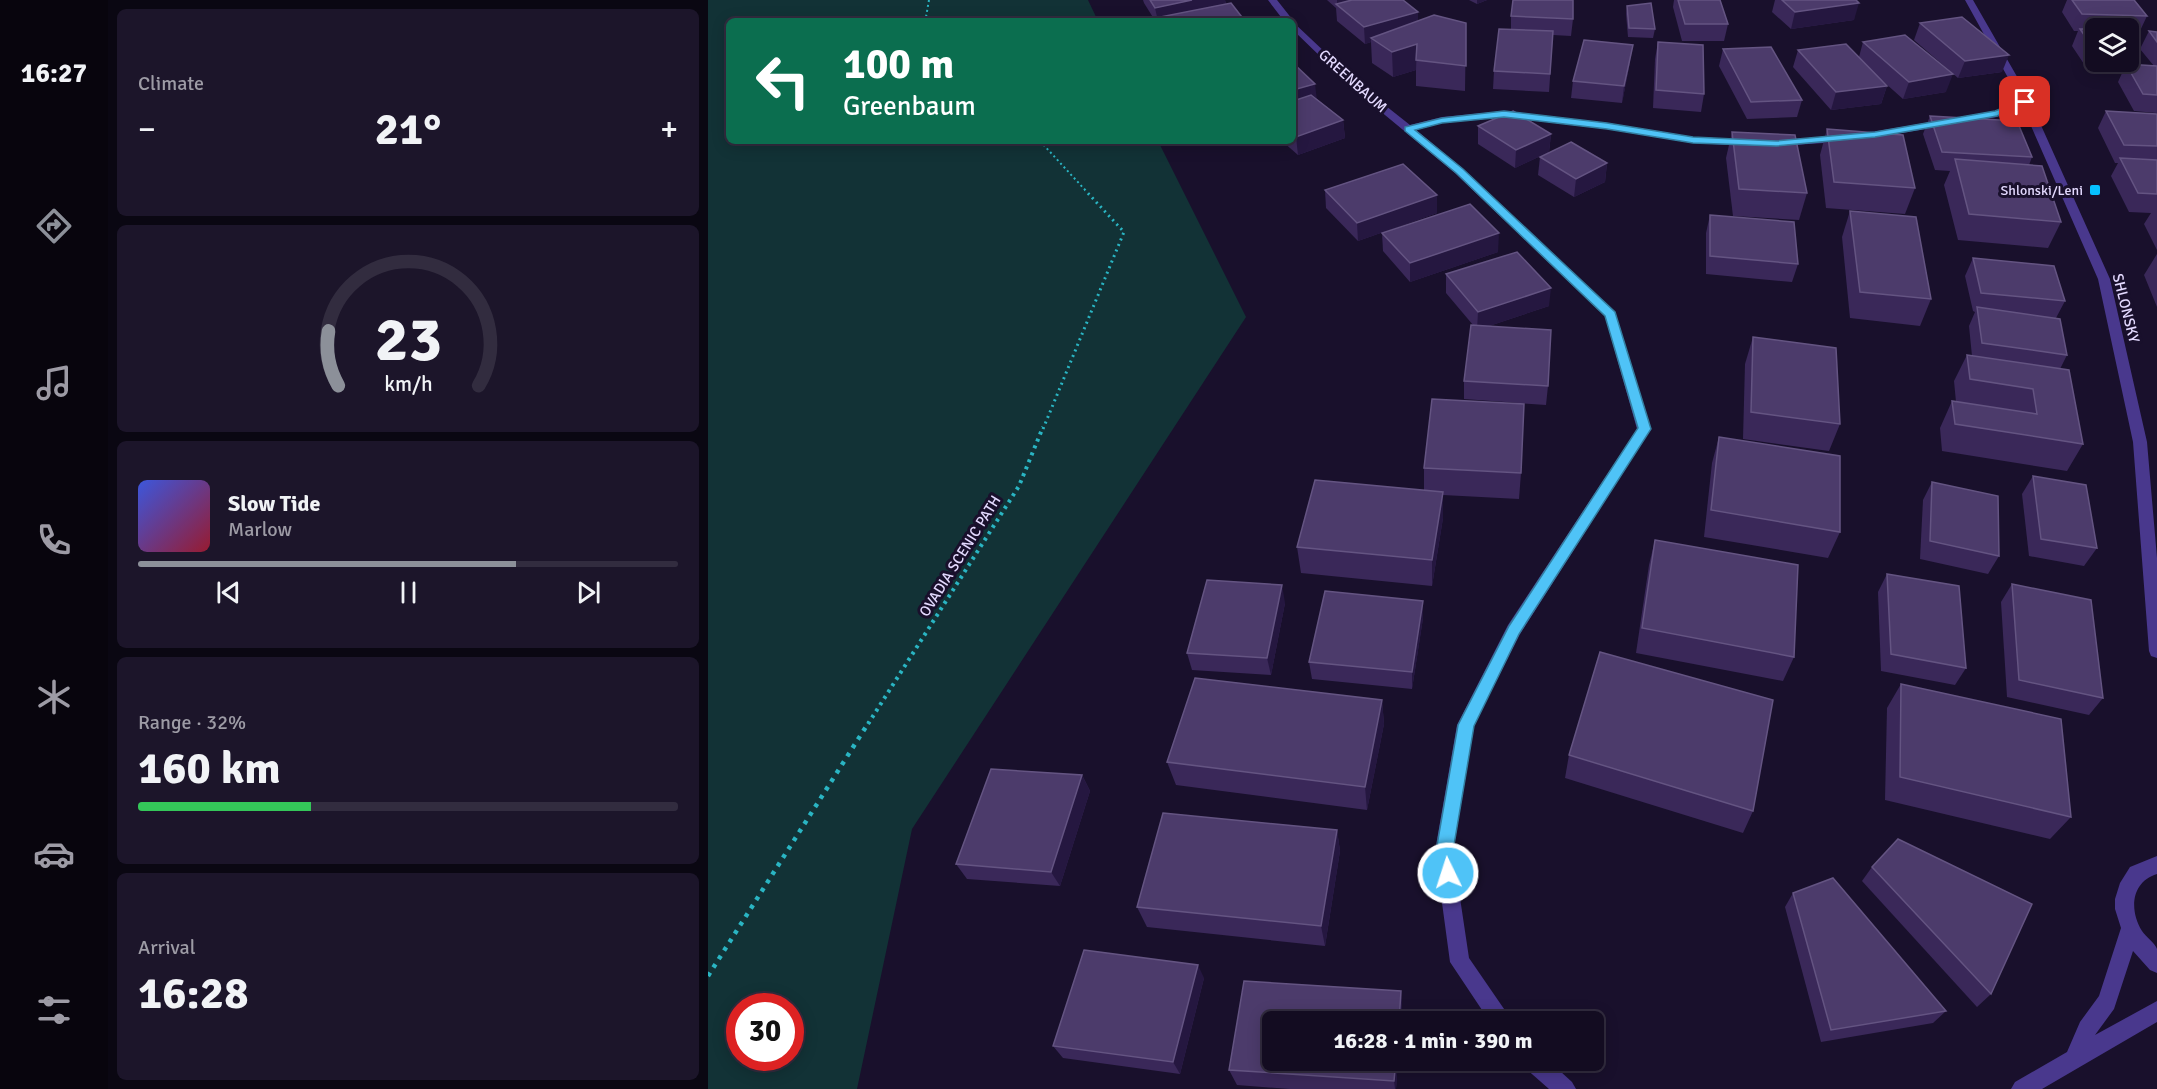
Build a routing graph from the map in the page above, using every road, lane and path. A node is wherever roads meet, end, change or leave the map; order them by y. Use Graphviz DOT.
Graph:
graph roads {
  1 [pos="928,0"];
  2 [pos="1272,0"];
  3 [pos="1969,0"];
  4 [pos="927,18"];
  5 [pos="1287,18"];
  6 [pos="1296,28"];
  7 [pos="2025,102"];
  8 [pos="1408,129"];
  9 [pos="1043,144"];
  10 [pos="2157,651"];
  11 [pos="2157,865"];
  12 [pos="2130,929"];
  13 [pos="2157,963"];
  14 [pos="708,976"];
  15 [pos="1495,1011"];
  16 [pos="2157,1011"];
  17 [pos="2074,1059"];
  18 [pos="1544,1071"];
  19 [pos="1565,1089"];
  20 [pos="2022,1089"];
  1 -- 4 [label="path"];
  2 -- 5 [label="street"];
  3 -- 7 [label="street, SHLONSKY"];
  6 -- 8 [label="street, GREENBAUM"];
  7 -- 8 [label="street"];
  7 -- 10 [label="street, SHLONSKY"];
  8 -- 15 [label="street, GREENBAUM"];
  9 -- 14 [label="path, OVADIA SCENIC PATH"];
  11 -- 12 [label="street"];
  12 -- 13 [label="street"];
  12 -- 17 [label="street"];
  16 -- 17 [label="street"];
  17 -- 20 [label="street"];
  18 -- 19 [label="street"];
}
